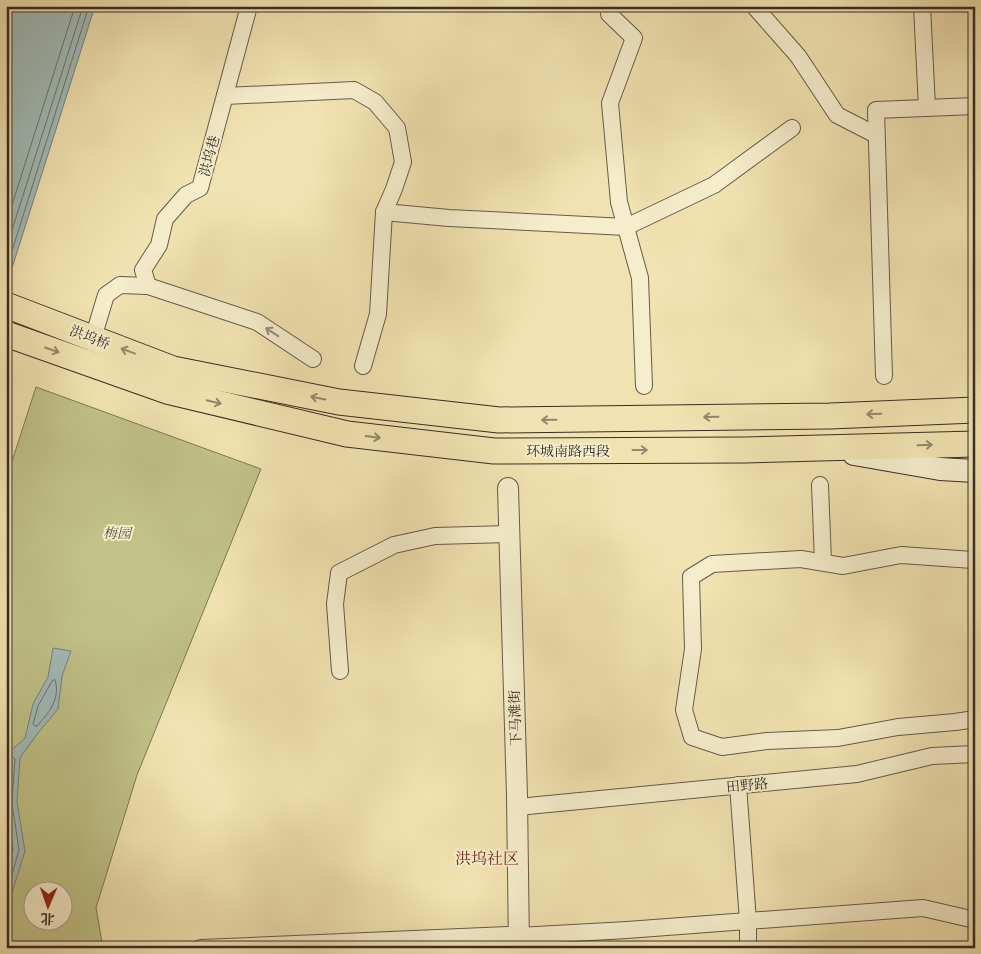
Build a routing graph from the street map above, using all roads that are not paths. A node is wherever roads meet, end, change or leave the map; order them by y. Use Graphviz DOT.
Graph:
graph roads {
  1 [pos="249,6"];
  2 [pos="610,6"];
  3 [pos="754,6"];
  4 [pos="922,6"];
  5 [pos="225,96"];
  6 [pos="975,106"];
  7 [pos="926,108"];
  8 [pos="792,128"];
  9 [pos="876,135"];
  10 [pos="384,212"];
  11 [pos="626,227"];
  12 [pos="148,286"];
  13 [pos="6,305"];
  14 [pos="6,334"];
  15 [pos="93,338"];
  16 [pos="313,359"];
  17 [pos="363,366"];
  18 [pos="884,376"];
  19 [pos="170,380"];
  20 [pos="644,386"];
  21 [pos="975,410"];
  22 [pos="975,444"];
  23 [pos="820,448"];
  24 [pos="975,471"];
  25 [pos="820,485"];
  26 [pos="508,488"];
  27 [pos="509,534"];
  28 [pos="823,562"];
  29 [pos="975,563"];
  30 [pos="340,671"];
  31 [pos="975,719"];
  32 [pos="975,754"];
  33 [pos="738,786"];
  34 [pos="518,807"];
  35 [pos="975,920"];
  36 [pos="748,921"];
  37 [pos="518,942"];
  38 [pos="201,948"];
  39 [pos="748,948"];
  1 -- 5 [label="street, 洪坞巷"];
  2 -- 11 [label="street"];
  3 -- 9 [label="street"];
  4 -- 7 [label="street"];
  5 -- 10 [label="street"];
  5 -- 12 [label="street, 洪坞巷"];
  6 -- 7 [label="street"];
  7 -- 9 [label="street"];
  8 -- 11 [label="street"];
  9 -- 18 [label="street"];
  10 -- 11 [label="street"];
  10 -- 17 [label="street"];
  11 -- 20 [label="street"];
  12 -- 15 [label="street"];
  16 -- 12 [label="street, one-way"];
  13 -- 15 [label="main road, 洪坞桥"];
  14 -- 19 [label="main road, 洪坞桥, one-way"];
  19 -- 15 [label="main road, 洪坞桥, one-way"];
  21 -- 19 [label="main road, one-way"];
  19 -- 23 [label="main road, 环城南路西段, one-way"];
  23 -- 22 [label="main road, 环城南路西段, one-way"];
  23 -- 24 [label="main road"];
  25 -- 28 [label="street"];
  26 -- 27 [label="street, 下马滩街"];
  27 -- 30 [label="street"];
  27 -- 34 [label="street, 下马滩街"];
  28 -- 29 [label="street"];
  28 -- 31 [label="street"];
  32 -- 33 [label="street, 田野路"];
  33 -- 34 [label="street, 田野路"];
  33 -- 36 [label="street"];
  34 -- 37 [label="street, 下马滩街"];
  35 -- 36 [label="street"];
  36 -- 37 [label="street"];
  36 -- 39 [label="street"];
  37 -- 38 [label="street"];
}
